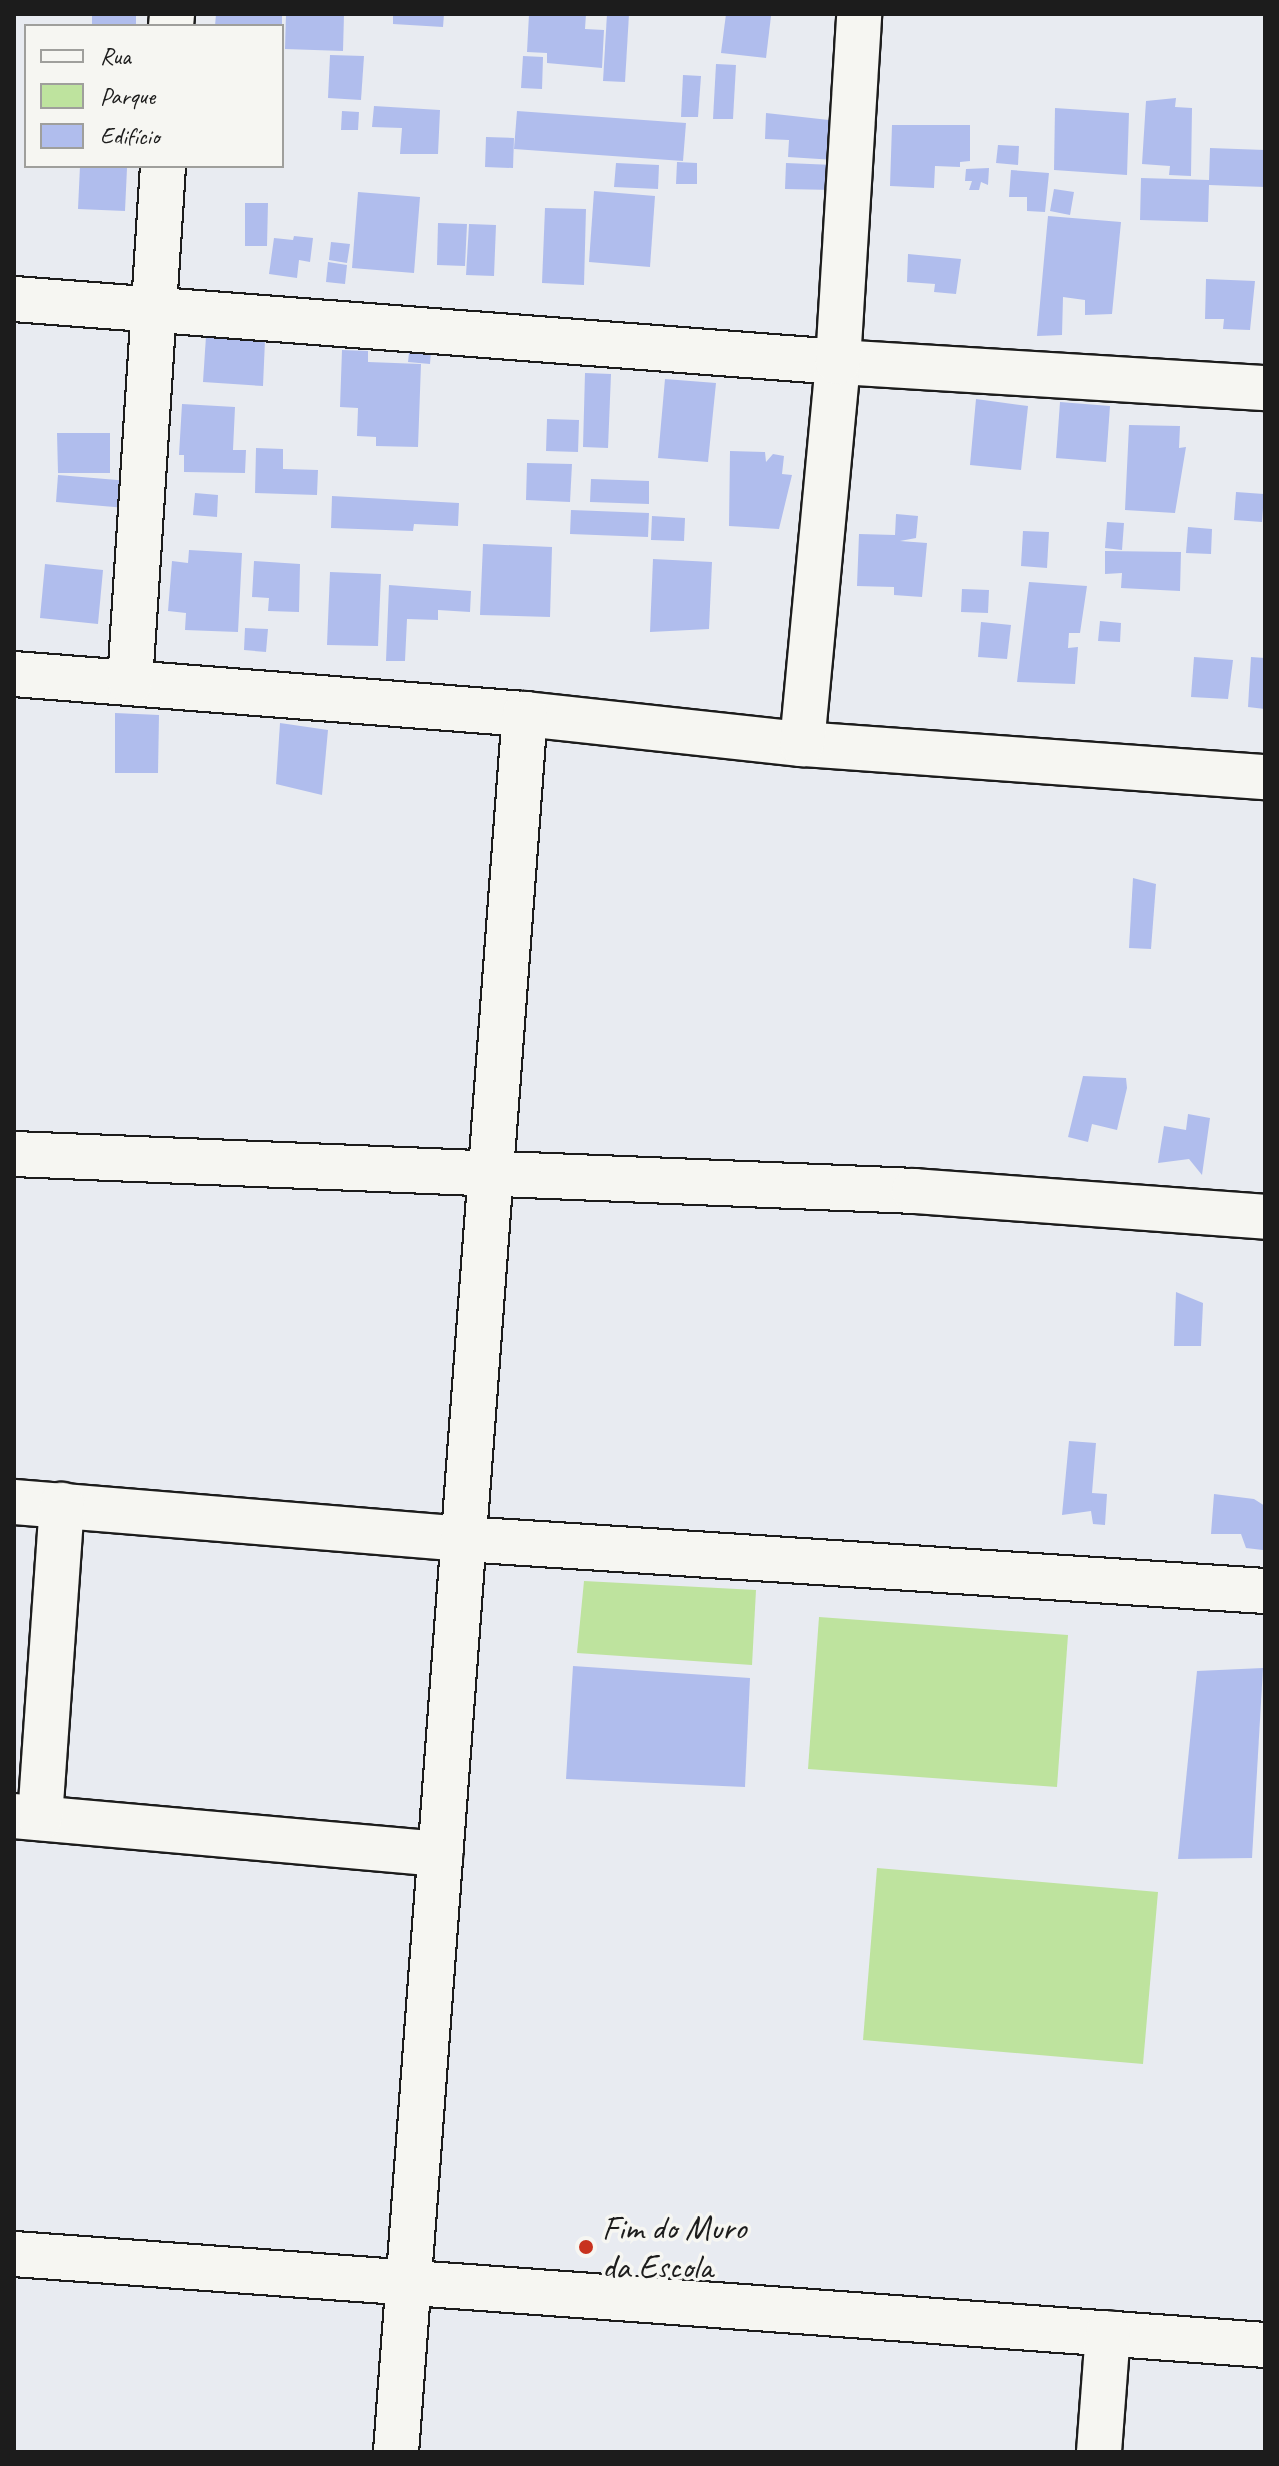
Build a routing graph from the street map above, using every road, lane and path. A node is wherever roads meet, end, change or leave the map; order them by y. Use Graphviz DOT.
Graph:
graph roads {
  1 [pos="859,14"];
  2 [pos="163,168"];
  3 [pos="14,299"];
  4 [pos="154,310"];
  5 [pos="838,362"];
  6 [pos="1265,388"];
  7 [pos="14,674"];
  8 [pos="130,682"];
  9 [pos="525,714"];
  10 [pos="802,744"];
  11 [pos="1265,777"];
  12 [pos="14,1154"];
  13 [pos="490,1171"];
  14 [pos="1265,1217"];
  15 [pos="14,1502"];
  16 [pos="62,1505"];
  17 [pos="463,1539"];
  18 [pos="1265,1591"];
  19 [pos="27,1817"];
  20 [pos="440,1854"];
  21 [pos="14,2254"];
  22 [pos="408,2283"];
  23 [pos="1108,2333"];
  24 [pos="1265,2345"];
  25 [pos="396,2452"];
  26 [pos="1099,2452"];
  1 -- 5 [label="street"];
  2 -- 4 [label="street"];
  3 -- 4 [label="street"];
  4 -- 5 [label="street"];
  4 -- 8 [label="street"];
  5 -- 6 [label="street"];
  5 -- 10 [label="street"];
  7 -- 8 [label="street"];
  8 -- 9 [label="street"];
  9 -- 10 [label="street"];
  9 -- 13 [label="street"];
  10 -- 11 [label="street"];
  12 -- 13 [label="street"];
  13 -- 14 [label="street"];
  13 -- 17 [label="street"];
  15 -- 16 [label="street"];
  16 -- 17 [label="street"];
  16 -- 19 [label="street"];
  17 -- 18 [label="street"];
  17 -- 20 [label="street"];
  19 -- 20 [label="street"];
  20 -- 22 [label="street"];
  21 -- 22 [label="street"];
  22 -- 23 [label="street"];
  22 -- 25 [label="street"];
  23 -- 24 [label="street"];
  23 -- 26 [label="street"];
}
